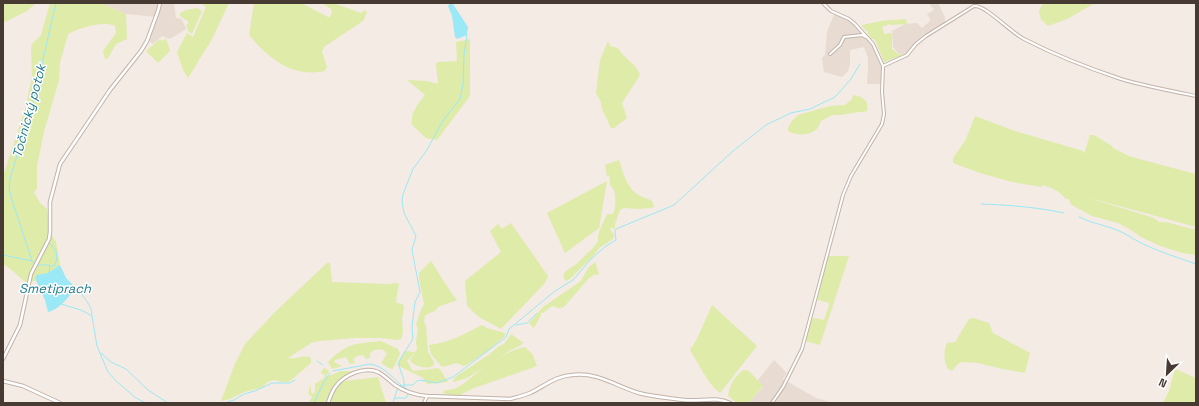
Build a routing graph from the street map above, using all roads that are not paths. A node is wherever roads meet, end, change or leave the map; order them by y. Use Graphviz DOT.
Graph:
graph roads {
  1 [pos="160,3"];
  2 [pos="823,3"];
  3 [pos="867,37"];
  4 [pos="830,54"];
  5 [pos="883,66"];
  6 [pos="1196,96"];
  7 [pos="3,359"];
  8 [pos="3,381"];
  9 [pos="427,396"];
  10 [pos="60,403"];
  11 [pos="328,403"];
  12 [pos="424,403"];
  13 [pos="730,403"];
  14 [pos="772,403"];
  1 -- 7 [label="street"];
  2 -- 3 [label="street"];
  3 -- 4 [label="street"];
  3 -- 5 [label="street"];
  5 -- 6 [label="street"];
  5 -- 14 [label="street"];
  8 -- 10 [label="street"];
  9 -- 11 [label="street"];
  9 -- 12 [label="street"];
  9 -- 13 [label="street"];
}
